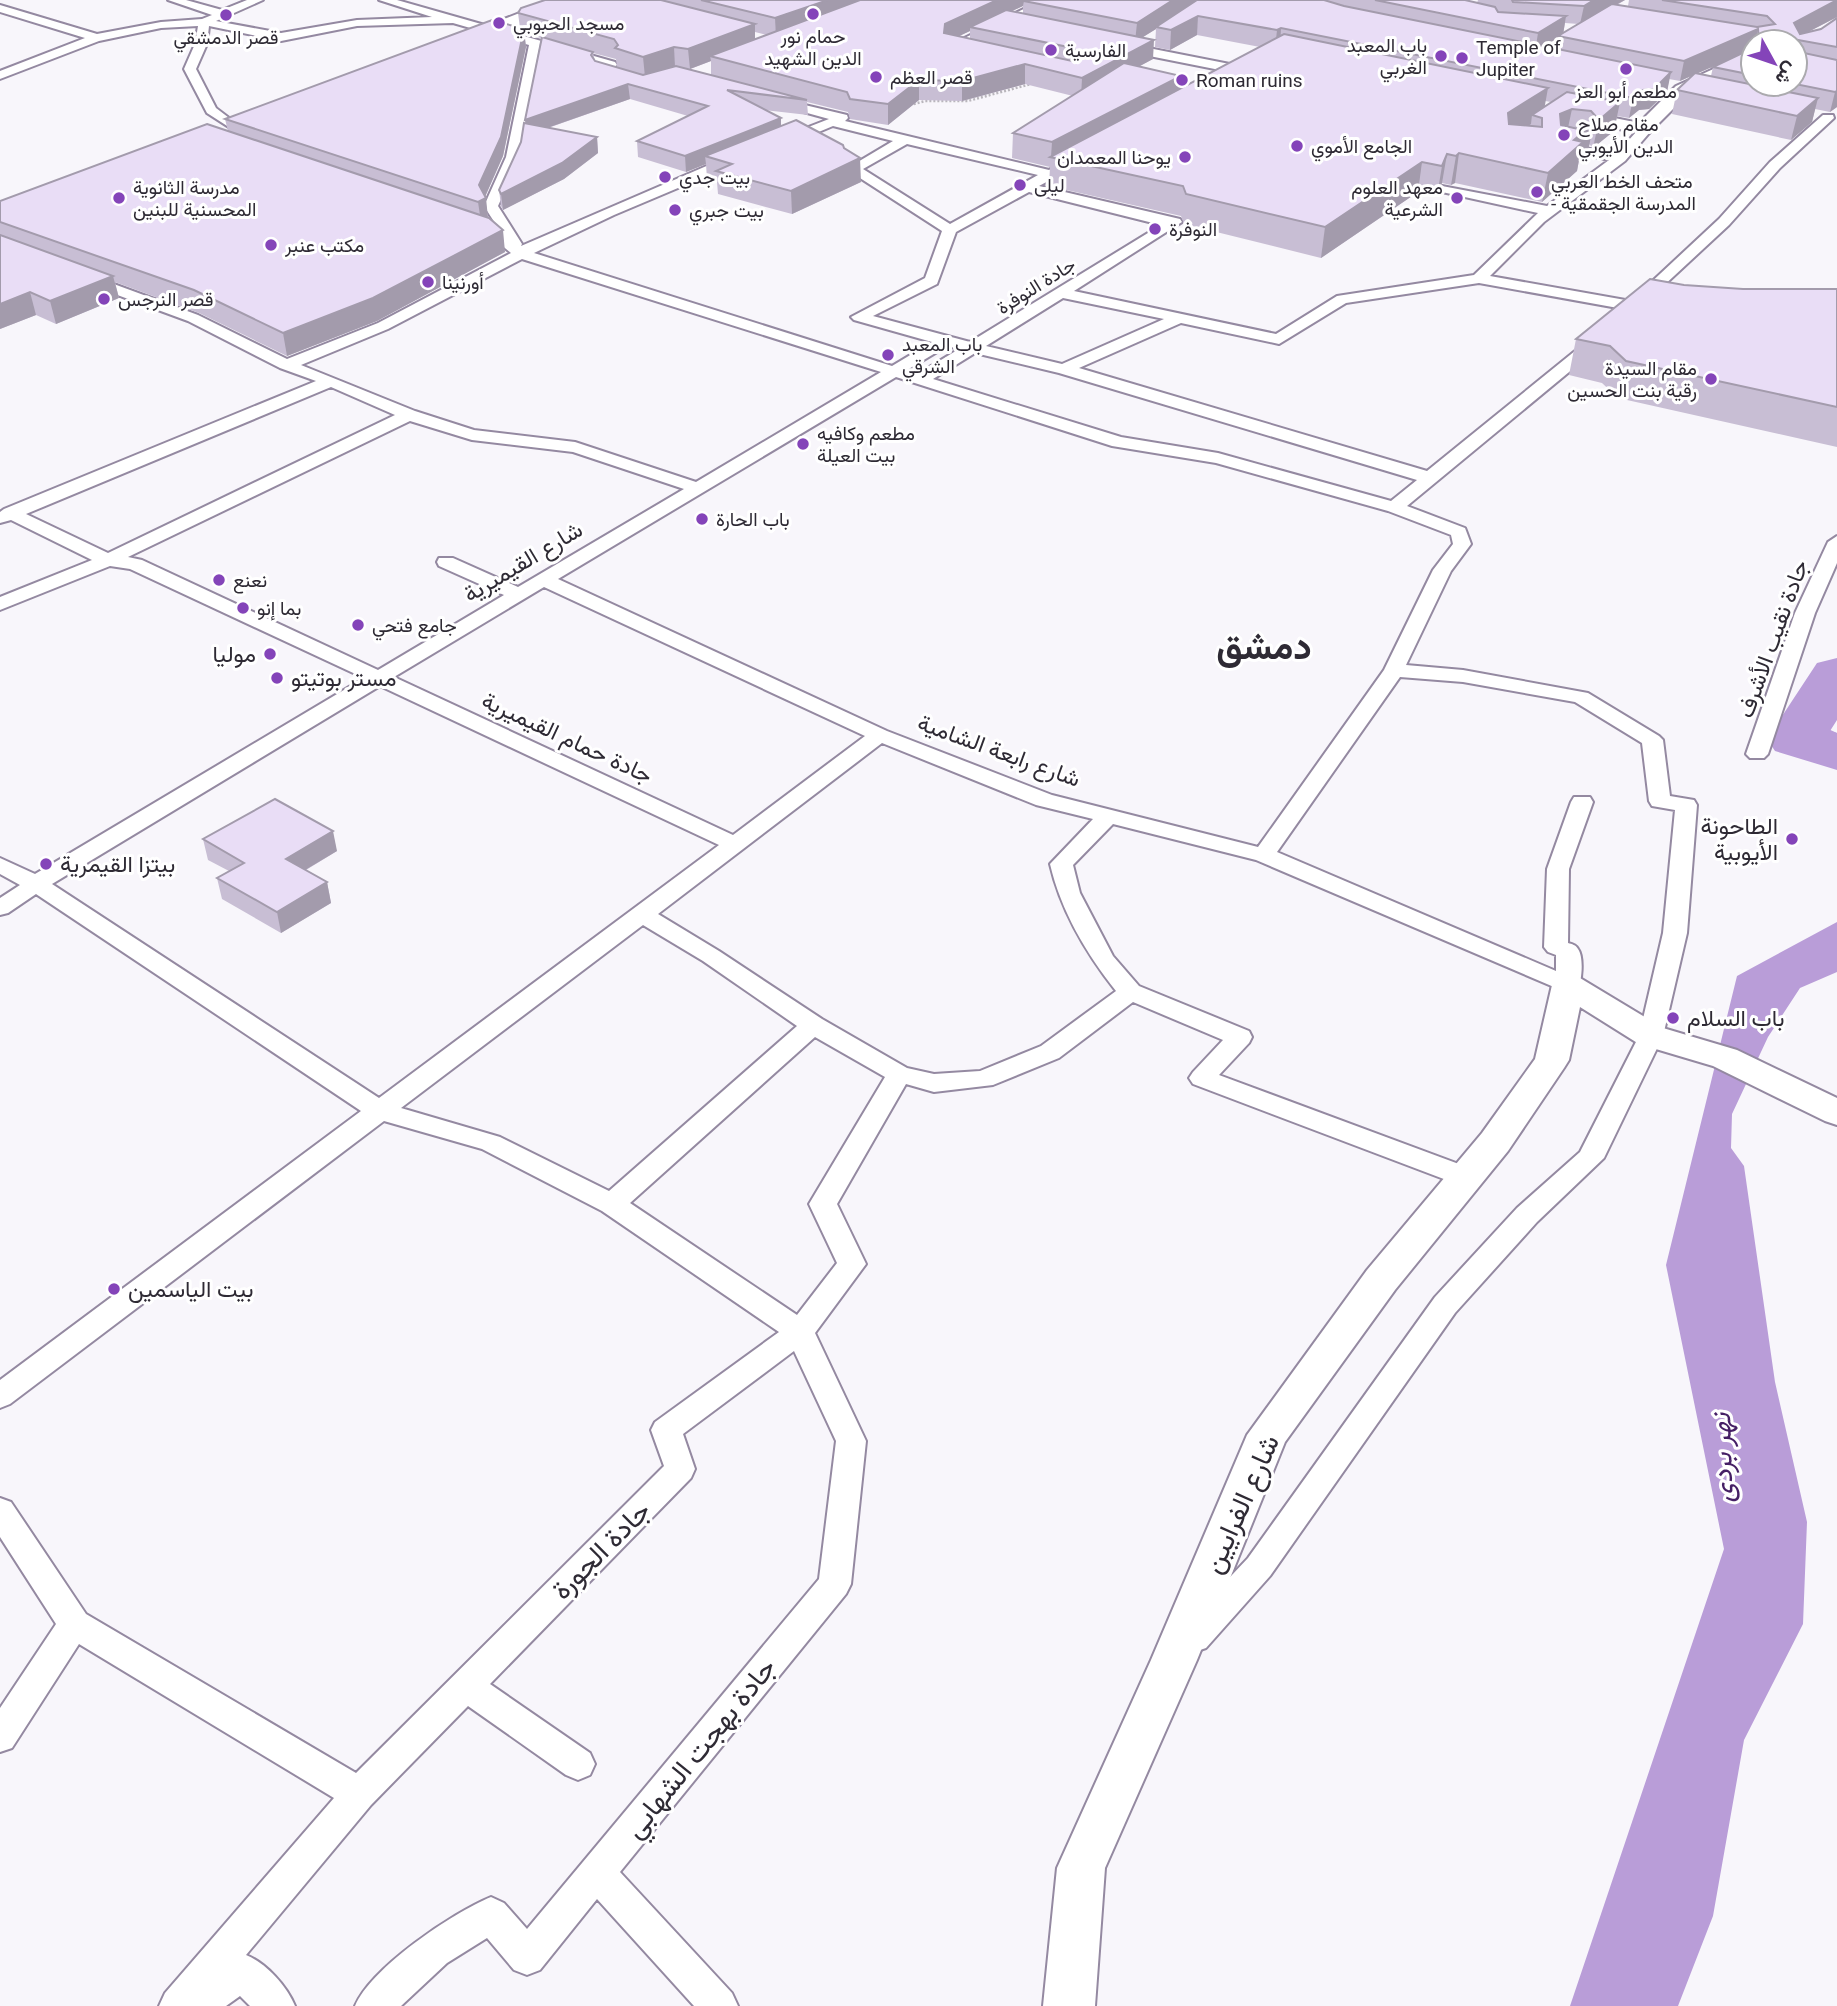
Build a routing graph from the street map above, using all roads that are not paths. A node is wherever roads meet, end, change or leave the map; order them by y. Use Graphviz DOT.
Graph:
graph roads {
  1 [pos="174,0"];
  2 [pos="257,0"];
  3 [pos="385,0"];
  4 [pos="569,0"];
  5 [pos="1051,0"];
  6 [pos="0,8"];
  7 [pos="226,15"];
  8 [pos="451,20"];
  9 [pos="204,22"];
  10 [pos="1002,22"];
  11 [pos="1029,27"];
  12 [pos="493,31"];
  13 [pos="96,38"];
  14 [pos="536,42"];
  15 [pos="1110,44"];
  16 [pos="441,50"];
  17 [pos="980,54"];
  18 [pos="1739,62"];
  19 [pos="0,75"];
  20 [pos="620,75"];
  21 [pos="1223,84"];
  22 [pos="1676,89"];
  23 [pos="757,95"];
  24 [pos="1709,95"];
  25 [pos="1555,112"];
  26 [pos="1821,116"];
  27 [pos="832,122"];
  28 [pos="233,127"];
  29 [pos="1643,129"];
  30 [pos="904,140"];
  31 [pos="776,145"];
  32 [pos="1574,148"];
  33 [pos="753,153"];
  34 [pos="1086,155"];
  35 [pos="1620,158"];
  36 [pos="1049,174"];
  37 [pos="1027,187"];
  38 [pos="1447,189"];
  39 [pos="1550,211"];
  40 [pos="458,222"];
  41 [pos="950,230"];
  42 [pos="521,254"];
  43 [pos="77,275"];
  44 [pos="1479,279"];
  45 [pos="1061,293"];
  46 [pos="1650,308"];
  47 [pos="1180,318"];
  48 [pos="946,341"];
  49 [pos="972,348"];
  50 [pos="286,365"];
  51 [pos="1064,369"];
  52 [pos="894,370"];
  53 [pos="921,379"];
  54 [pos="331,381"];
  55 [pos="409,415"];
  56 [pos="1430,478"];
  57 [pos="695,488"];
  58 [pos="1394,507"];
  59 [pos="5,516"];
  60 [pos="1837,542"];
  61 [pos="108,560"];
  62 [pos="446,562"];
  63 [pos="542,579"];
  64 [pos="518,594"];
  65 [pos="0,604"];
  66 [pos="1394,670"];
  67 [pos="376,679"];
  68 [pos="880,735"];
  69 [pos="1758,754"];
  70 [pos="1582,802"];
  71 [pos="1108,816"];
  72 [pos="737,845"];
  73 [pos="1264,855"];
  74 [pos="0,865"];
  75 [pos="36,884"];
  76 [pos="0,908"];
  77 [pos="643,915"];
  78 [pos="1568,985"];
  79 [pos="1130,992"];
  80 [pos="813,1025"];
  81 [pos="1651,1036"];
  82 [pos="899,1074"];
  83 [pos="378,1110"];
  84 [pos="1837,1113"];
  85 [pos="1466,1177"];
  86 [pos="612,1204"];
  87 [pos="800,1332"];
  88 [pos="0,1396"];
  89 [pos="0,1511"];
  90 [pos="74,1624"];
  91 [pos="1174,1660"];
  92 [pos="466,1686"];
  93 [pos="0,1737"];
  94 [pos="578,1764"];
  95 [pos="359,1794"];
  96 [pos="597,1873"];
  97 [pos="178,2006"];
  98 [pos="193,2006"];
  99 [pos="276,2006"];
  100 [pos="374,2006"];
  101 [pos="719,2006"];
  102 [pos="1069,2006"];
  1 -- 7 [label="street"];
  2 -- 7 [label="street"];
  3 -- 8 [label="street"];
  4 -- 12 [label="street"];
  5 -- 10 [label="street"];
  6 -- 13 [label="street"];
  7 -- 9 [label="street"];
  8 -- 9 [label="street"];
  8 -- 12 [label="street"];
  9 -- 13 [label="street"];
  9 -- 28 [label="street"];
  10 -- 11 [label="street"];
  10 -- 17 [label="street"];
  12 -- 14 [label="street"];
  12 -- 16 [label="street"];
  13 -- 19 [label="street"];
  14 -- 20 [label="street"];
  14 -- 42 [label="street"];
  15 -- 21 [label="street"];
  18 -- 22 [label="street"];
  22 -- 24 [label="street"];
  22 -- 29 [label="street"];
  23 -- 27 [label="street"];
  25 -- 29 [label="street"];
  26 -- 46 [label="street"];
  27 -- 30 [label="street"];
  27 -- 31 [label="street"];
  29 -- 35 [label="street"];
  30 -- 36 [label="street"];
  30 -- 41 [label="street"];
  32 -- 35 [label="street"];
  33 -- 42 [label="street"];
  34 -- 36 [label="street"];
  35 -- 39 [label="street"];
  36 -- 37 [label="street"];
  37 -- 41 [label="street"];
  37 -- 45 [label="street, جادة النوفرة"];
  38 -- 39 [label="street"];
  39 -- 44 [label="street"];
  40 -- 42 [label="street"];
  41 -- 48 [label="street"];
  42 -- 50 [label="street"];
  42 -- 52 [label="street"];
  43 -- 50 [label="street"];
  44 -- 46 [label="street"];
  44 -- 47 [label="street"];
  45 -- 47 [label="street"];
  45 -- 49 [label="street, جادة النوفرة"];
  46 -- 56 [label="street"];
  47 -- 51 [label="street"];
  48 -- 49 [label="street"];
  48 -- 52 [label="street, شارع القيميرية"];
  49 -- 51 [label="street"];
  49 -- 53 [label="street, جادة النوفرة"];
  50 -- 54 [label="street"];
  51 -- 56 [label="street"];
  52 -- 53 [label="street"];
  52 -- 57 [label="street, شارع القيميرية"];
  53 -- 58 [label="street"];
  54 -- 55 [label="street"];
  54 -- 59 [label="street"];
  55 -- 57 [label="street"];
  55 -- 61 [label="street"];
  56 -- 58 [label="street"];
  57 -- 63 [label="street, شارع القيميرية"];
  58 -- 66 [label="street"];
  59 -- 61 [label="street, جادة حمام القيميرية"];
  60 -- 69 [label="street, جادة نقيب الأشرف"];
  61 -- 65 [label="street"];
  61 -- 67 [label="street, جادة حمام القيميرية"];
  62 -- 64 [label="street"];
  63 -- 64 [label="street, شارع القيميرية"];
  63 -- 68 [label="street, شارع رابعة الشامية"];
  64 -- 67 [label="street, شارع القيميرية"];
  66 -- 73 [label="street"];
  66 -- 81 [label="street"];
  67 -- 72 [label="street, جادة حمام القيميرية"];
  67 -- 75 [label="street, شارع القيميرية"];
  68 -- 71 [label="street, شارع رابعة الشامية"];
  68 -- 72 [label="street"];
  70 -- 78 [label="street"];
  71 -- 73 [label="street, شارع رابعة الشامية"];
  71 -- 79 [label="street"];
  72 -- 77 [label="street"];
  73 -- 78 [label="street, شارع رابعة الشامية"];
  74 -- 75 [label="street"];
  75 -- 76 [label="street, شارع القيميرية"];
  75 -- 83 [label="street"];
  77 -- 80 [label="street"];
  77 -- 83 [label="street"];
  78 -- 81 [label="street"];
  78 -- 85 [label="street, شارع الفرايين"];
  79 -- 82 [label="street"];
  79 -- 85 [label="street"];
  80 -- 82 [label="street"];
  80 -- 86 [label="street"];
  81 -- 84 [label="street"];
  81 -- 91 [label="street"];
  82 -- 87 [label="street, جادة الجورة"];
  83 -- 86 [label="street"];
  83 -- 88 [label="street"];
  85 -- 91 [label="street, شارع الفرايين"];
  86 -- 87 [label="street"];
  87 -- 92 [label="street, جادة الجورة"];
  87 -- 96 [label="street, جادة بهجت الشهابي"];
  89 -- 90 [label="street"];
  90 -- 93 [label="street"];
  90 -- 95 [label="street"];
  91 -- 102 [label="street, شارع الفرايين"];
  92 -- 94 [label="street"];
  92 -- 95 [label="street, جادة الجورة"];
  95 -- 97 [label="street, جادة الجورة"];
  96 -- 100 [label="street, جادة بهجت الشهابي"];
  96 -- 101 [label="street"];
  98 -- 99 [label="street"];
}
